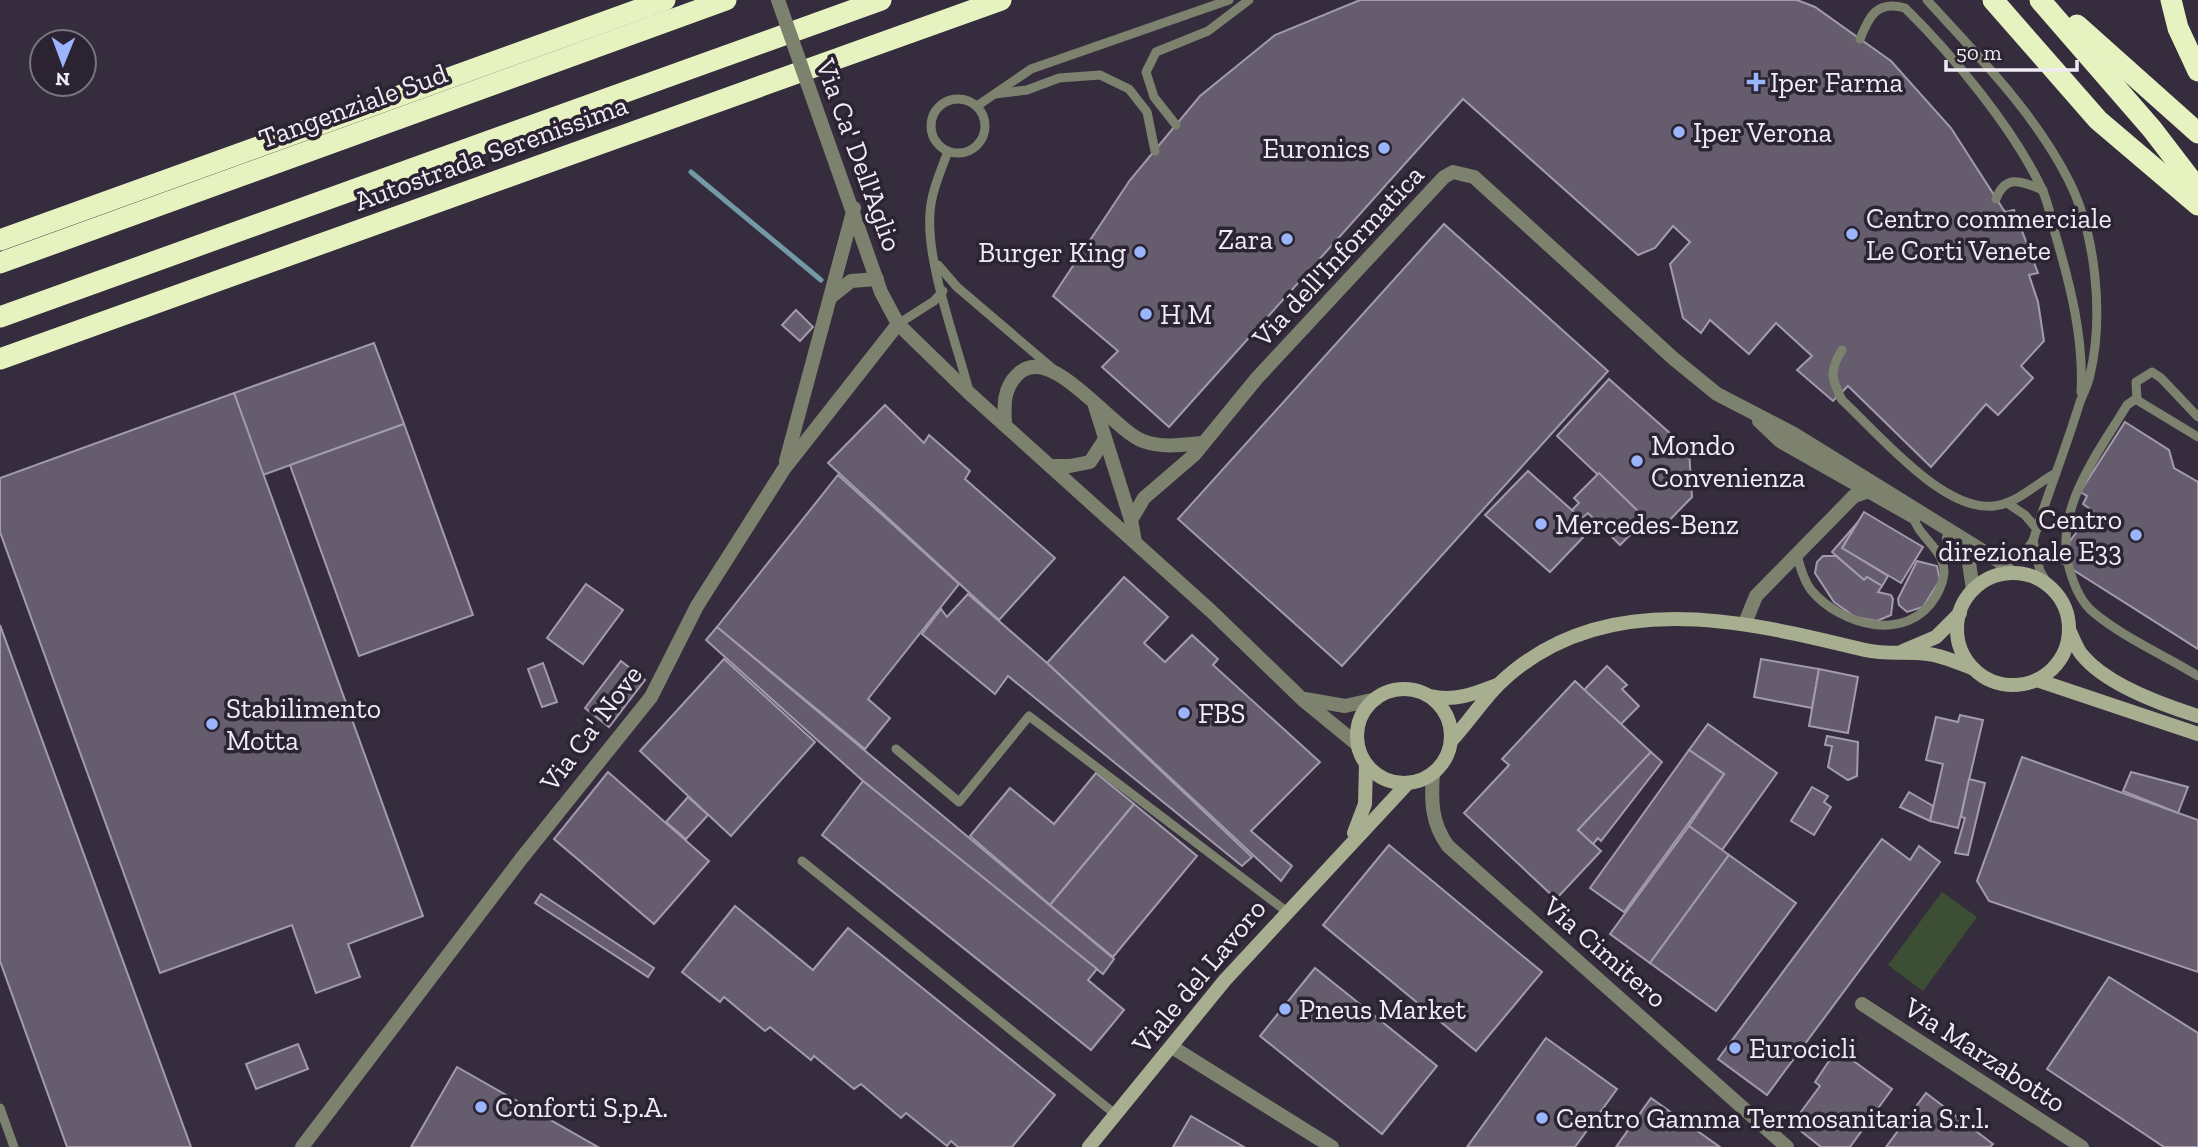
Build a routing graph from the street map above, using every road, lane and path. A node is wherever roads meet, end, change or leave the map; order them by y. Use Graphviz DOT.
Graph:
graph roads {
  1 [pos="665,0"];
  2 [pos="726,0"];
  3 [pos="778,0"];
  4 [pos="881,0"];
  5 [pos="1001,0"];
  6 [pos="1229,0"];
  7 [pos="1250,0"];
  8 [pos="1927,0"];
  9 [pos="1993,0"];
  10 [pos="2040,0"];
  11 [pos="2049,0"];
  12 [pos="2171,0"];
  13 [pos="1860,39"];
  14 [pos="2198,71"];
  15 [pos="990,94"];
  16 [pos="977,107"];
  17 [pos="1176,125"];
  18 [pos="2198,133"];
  19 [pos="948,151"];
  20 [pos="1155,151"];
  21 [pos="2198,189"];
  22 [pos="2043,190"];
  23 [pos="1996,199"];
  24 [pos="2198,205"];
  25 [pos="854,208"];
  26 [pos="0,240"];
  27 [pos="935,260"];
  28 [pos="0,263"];
  29 [pos="877,279"];
  30 [pos="943,291"];
  31 [pos="830,297"];
  32 [pos="0,317"];
  33 [pos="898,324"];
  34 [pos="1842,350"];
  35 [pos="0,359"];
  36 [pos="1057,372"];
  37 [pos="969,393"];
  38 [pos="2137,398"];
  39 [pos="2080,401"];
  40 [pos="1095,405"];
  41 [pos="1748,411"];
  42 [pos="2198,417"];
  43 [pos="1005,425"];
  44 [pos="2198,437"];
  45 [pos="1105,439"];
  46 [pos="1202,443"];
  47 [pos="1051,466"];
  48 [pos="784,469"];
  49 [pos="2056,473"];
  50 [pos="1869,491"];
  51 [pos="2007,503"];
  52 [pos="1913,516"];
  53 [pos="1131,520"];
  54 [pos="2036,530"];
  55 [pos="2033,541"];
  56 [pos="1136,542"];
  57 [pos="1797,555"];
  58 [pos="1999,561"];
  59 [pos="2011,573"];
  60 [pos="2048,584"];
  61 [pos="1973,590"];
  62 [pos="1960,613"];
  63 [pos="1745,622"];
  64 [pos="2070,632"];
  65 [pos="1898,653"];
  66 [pos="1974,669"];
  67 [pos="2198,676"];
  68 [pos="2037,680"];
  69 [pos="1499,685"];
  70 [pos="1429,696"];
  71 [pos="1301,699"];
  72 [pos="1376,699"];
  73 [pos="2198,716"];
  74 [pos="2198,734"];
  75 [pos="1451,741"];
  76 [pos="1358,745"];
  77 [pos="896,748"];
  78 [pos="1366,764"];
  79 [pos="1433,773"];
  80 [pos="1408,783"];
  81 [pos="1351,841"];
  82 [pos="802,861"];
  83 [pos="1286,911"];
  84 [pos="1862,1004"];
  85 [pos="1172,1046"];
  86 [pos="0,1108"];
  87 [pos="1115,1114"];
  88 [pos="14,1147"];
  89 [pos="302,1147"];
  90 [pos="1089,1147"];
  91 [pos="1332,1147"];
  92 [pos="1787,1147"];
  93 [pos="2082,1147"];
  1 -- 26 [label="highway, Tangenziale Sud"];
  2 -- 28 [label="highway, Tangenziale Sud"];
  3 -- 25 [label="street, Via Ca' Dell'Aglio, bridge"];
  4 -- 32 [label="highway, Autostrada Serenissima"];
  5 -- 35 [label="highway, Autostrada Serenissima"];
  6 -- 15 [label="lane"];
  7 -- 17 [label="lane"];
  8 -- 39 [label="lane"];
  9 -- 24 [label="highway"];
  10 -- 21 [label="highway"];
  11 -- 18 [label="highway"];
  12 -- 14 [label="highway"];
  13 -- 22 [label="lane"];
  15 -- 16 [label="lane"];
  15 -- 20 [label="lane"];
  16 -- 19 [label="lane"];
  16 -- 19 [label="lane"];
  19 -- 27 [label="lane"];
  22 -- 23 [label="lane"];
  22 -- 39 [label="lane"];
  25 -- 29 [label="street, Via Ca' Dell'Aglio"];
  25 -- 31 [label="street"];
  27 -- 30 [label="lane"];
  27 -- 36 [label="lane"];
  29 -- 31 [label="street"];
  29 -- 33 [label="street, Via Ca' Dell'Aglio"];
  30 -- 33 [label="lane"];
  30 -- 37 [label="lane"];
  31 -- 48 [label="street"];
  33 -- 37 [label="street"];
  33 -- 48 [label="street, Via Ca' Nove"];
  34 -- 51 [label="lane"];
  36 -- 40 [label="street"];
  36 -- 43 [label="street"];
  37 -- 43 [label="street"];
  38 -- 42 [label="lane"];
  38 -- 44 [label="lane"];
  38 -- 67 [label="lane"];
  39 -- 49 [label="lane"];
  40 -- 45 [label="street"];
  40 -- 46 [label="street"];
  41 -- 46 [label="street, Via dell'Informatica"];
  41 -- 50 [label="street, Via dell'Informatica"];
  41 -- 58 [label="street, Via dell'Informatica"];
  43 -- 47 [label="street"];
  45 -- 47 [label="street"];
  45 -- 53 [label="street"];
  46 -- 53 [label="street, Via dell'Informatica"];
  47 -- 56 [label="street"];
  48 -- 89 [label="street, Via Ca' Nove"];
  49 -- 51 [label="lane"];
  49 -- 54 [label="lane"];
  50 -- 52 [label="street, Via dell'Informatica"];
  50 -- 57 [label="street"];
  51 -- 54 [label="lane"];
  52 -- 57 [label="lane"];
  52 -- 61 [label="street, Via dell'Informatica"];
  53 -- 56 [label="street"];
  54 -- 55 [label="lane"];
  55 -- 58 [label="lane"];
  55 -- 60 [label="lane"];
  56 -- 71 [label="street"];
  57 -- 63 [label="street"];
  58 -- 59 [label="street, Via dell'Informatica"];
  59 -- 60 [label="street"];
  59 -- 61 [label="street"];
  60 -- 64 [label="street"];
  61 -- 62 [label="street"];
  62 -- 65 [label="street"];
  62 -- 66 [label="street"];
  63 -- 65 [label="street"];
  63 -- 69 [label="street"];
  64 -- 68 [label="street"];
  64 -- 73 [label="street"];
  65 -- 66 [label="street"];
  66 -- 68 [label="street"];
  68 -- 74 [label="street"];
  69 -- 70 [label="street"];
  69 -- 75 [label="street"];
  70 -- 72 [label="street"];
  70 -- 75 [label="street"];
  71 -- 72 [label="street"];
  71 -- 76 [label="street"];
  72 -- 76 [label="street"];
  75 -- 79 [label="street"];
  76 -- 78 [label="street, Viale del Lavoro"];
  77 -- 83 [label="lane"];
  78 -- 80 [label="street"];
  78 -- 81 [label="street, Viale del Lavoro"];
  79 -- 80 [label="street, Viale del Lavoro"];
  79 -- 92 [label="street, Via Cimitero"];
  80 -- 81 [label="street, Viale del Lavoro"];
  81 -- 83 [label="street, Viale del Lavoro"];
  82 -- 87 [label="lane"];
  83 -- 85 [label="street, Viale del Lavoro"];
  84 -- 93 [label="street, Via Marzabotto"];
  85 -- 87 [label="street, Viale del Lavoro"];
  85 -- 91 [label="street"];
  86 -- 88 [label="lane"];
  87 -- 90 [label="street, Viale del Lavoro"];
}
